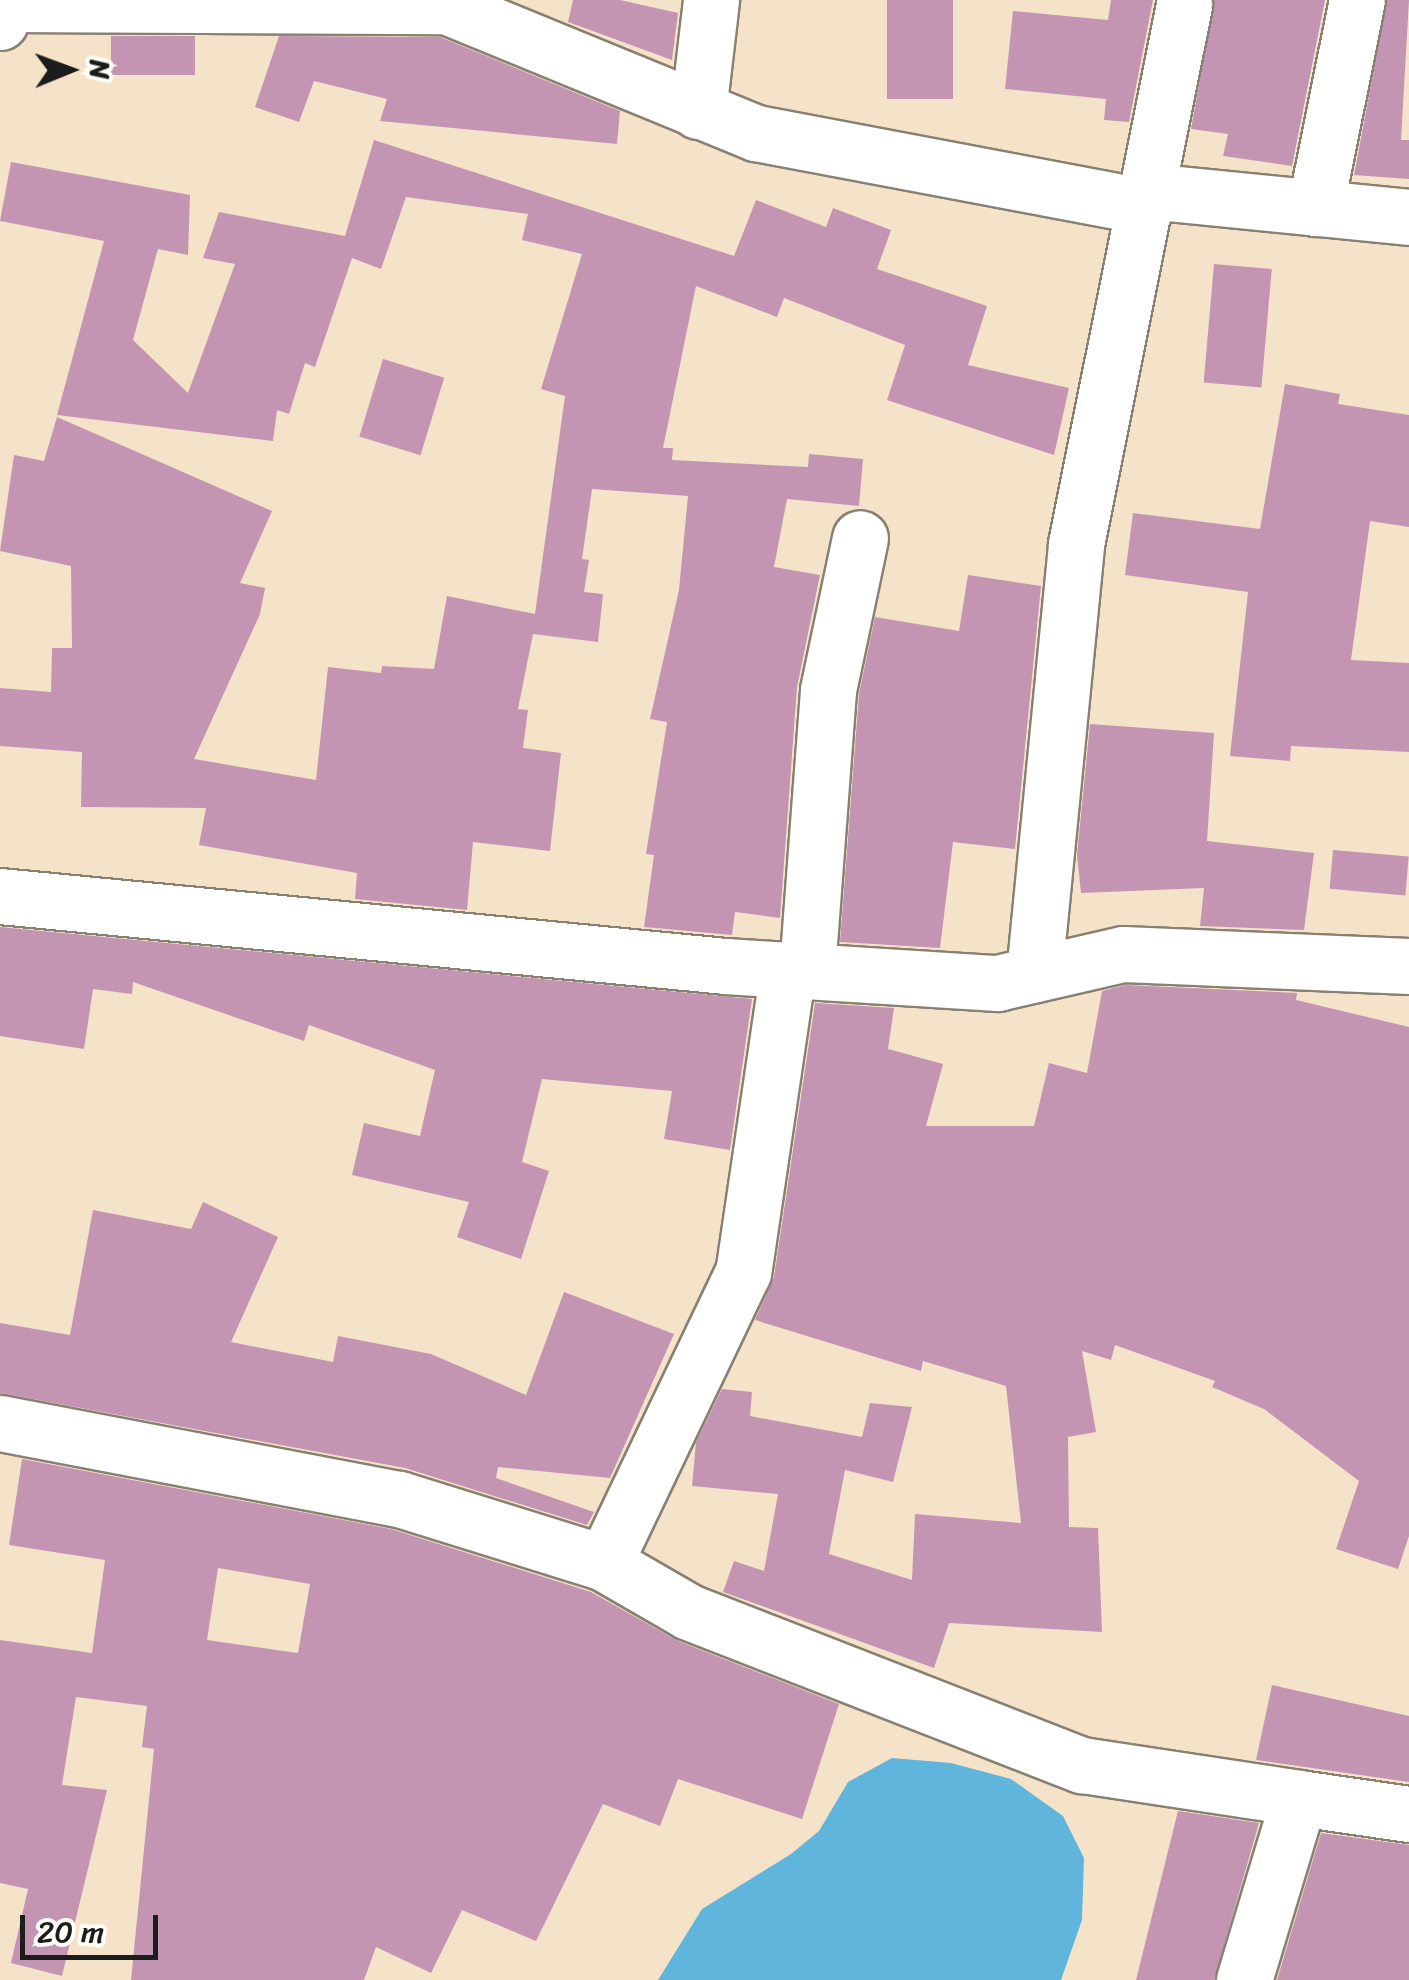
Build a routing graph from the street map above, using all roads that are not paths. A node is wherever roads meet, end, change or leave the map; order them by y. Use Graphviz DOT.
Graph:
graph roads {
  1 [pos="711,0"];
  2 [pos="1357,0"];
  3 [pos="1184,5"];
  4 [pos="0,22"];
  5 [pos="698,110"];
  6 [pos="1147,199"];
  7 [pos="1315,208"];
  8 [pos="1409,217"];
  9 [pos="860,538"];
  10 [pos="0,896"];
  11 [pos="1409,966"];
  12 [pos="798,970"];
  13 [pos="1034,974"];
  14 [pos="0,1424"];
  15 [pos="604,1563"];
  16 [pos="1300,1798"];
  17 [pos="1409,1814"];
  18 [pos="1244,1980"];
  1 -- 5 [label="street"];
  2 -- 7 [label="street"];
  3 -- 6 [label="street"];
  4 -- 5 [label="street"];
  5 -- 6 [label="street"];
  6 -- 7 [label="street"];
  6 -- 13 [label="street"];
  7 -- 8 [label="street"];
  9 -- 12 [label="street"];
  10 -- 12 [label="street"];
  11 -- 13 [label="street"];
  12 -- 13 [label="street"];
  12 -- 15 [label="street"];
  14 -- 15 [label="street"];
  15 -- 16 [label="street"];
  16 -- 17 [label="street"];
  16 -- 18 [label="street"];
}
